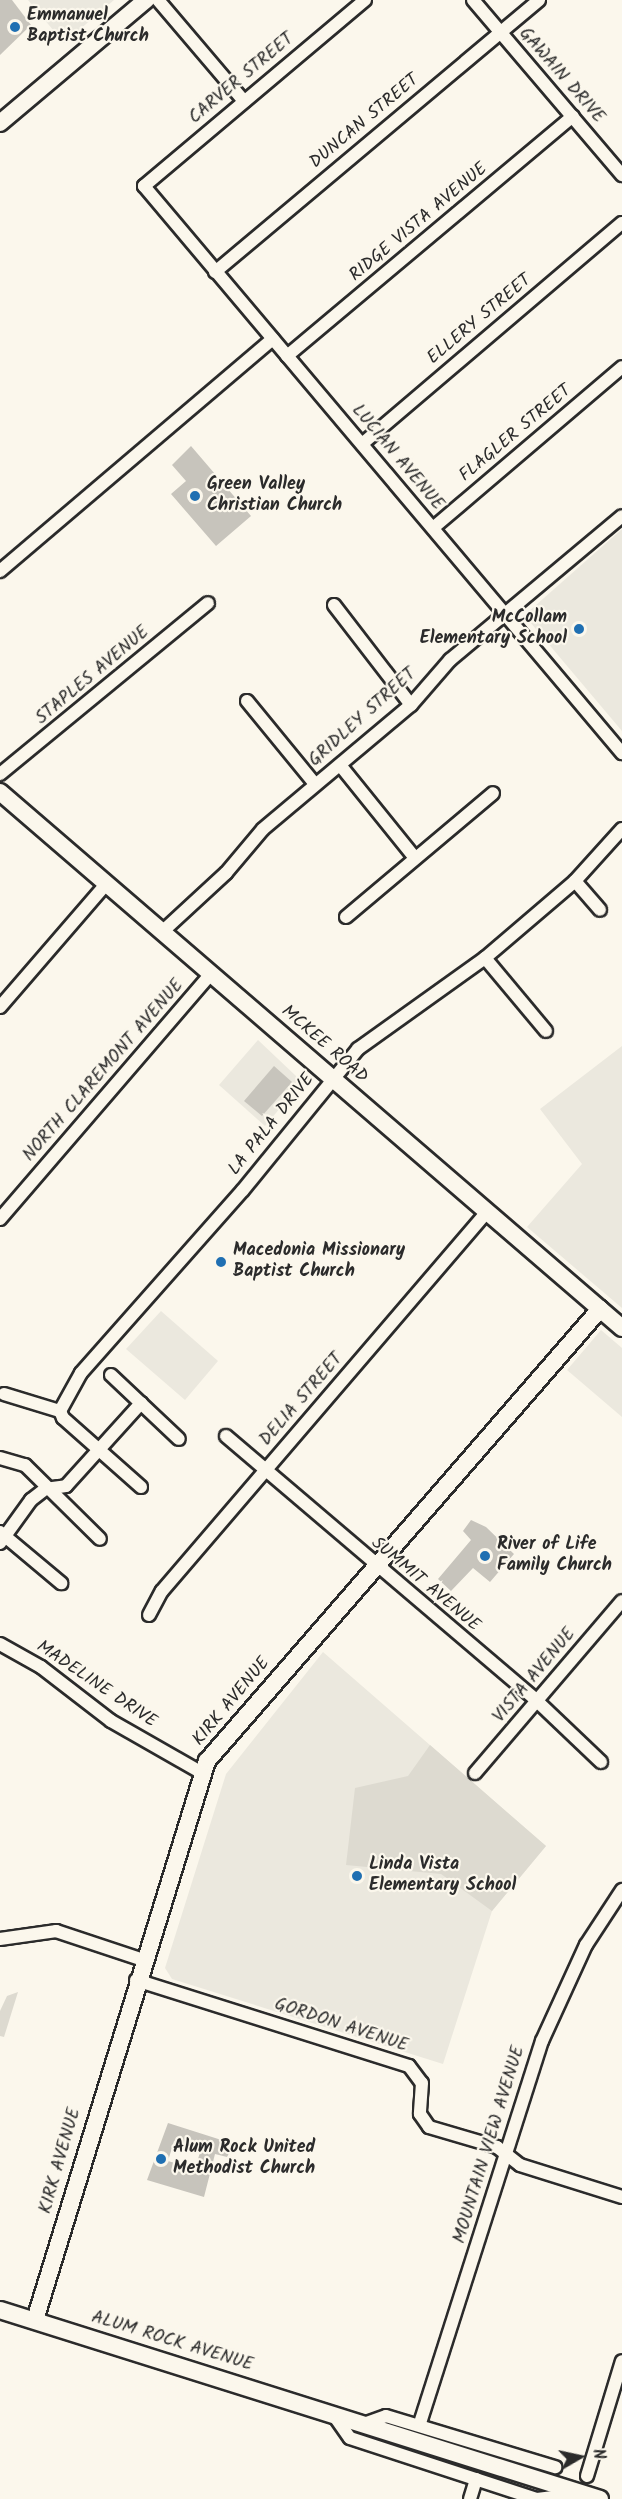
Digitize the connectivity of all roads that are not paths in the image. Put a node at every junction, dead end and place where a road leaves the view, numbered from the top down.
1 (146, 0) edge
2 (158, 0) edge
3 (365, 0) edge
4 (473, 0) edge
5 (539, 0) edge
6 (500, 31) junction
7 (244, 101) junction
8 (573, 116) junction
9 (0, 123) edge
10 (622, 175) edge
11 (144, 186) joint
12 (622, 223) edge
13 (215, 272) junction
14 (273, 339) junction
15 (287, 356) junction
16 (622, 367) edge
17 (362, 444) junction
18 (622, 516) edge
19 (433, 528) junction
20 (0, 571) edge
21 (208, 603) dead end
22 (334, 605) dead end
23 (505, 614) junction
24 (247, 701) dead end
25 (411, 705) junction
26 (622, 753) edge
27 (339, 765) junction
28 (0, 774) edge
29 (315, 784) junction
30 (0, 792) edge
31 (493, 793) dead end
32 (622, 829) edge
33 (415, 858) junction
34 (575, 881) junction
35 (106, 884) junction
36 (600, 910) dead end
37 (346, 917) dead end
38 (162, 932) junction
39 (486, 958) junction
40 (211, 974) junction
41 (0, 1007) edge
42 (546, 1031) dead end
43 (333, 1079) junction
44 (487, 1212) junction
45 (0, 1219) edge
46 (600, 1309) junction
47 (622, 1328) edge
48 (111, 1375) dead end
49 (4, 1394) dead end
50 (141, 1403) junction
51 (60, 1411) junction
52 (226, 1436) dead end
53 (179, 1439) dead end
54 (100, 1451) junction
55 (0, 1458) edge
56 (265, 1470) junction
57 (141, 1487) dead end
58 (45, 1489) junction
59 (2, 1536) edge
60 (100, 1539) dead end
61 (374, 1566) junction
62 (61, 1583) dead end
63 (622, 1601) edge
64 (149, 1615) dead end
65 (0, 1644) edge
66 (538, 1701) junction
67 (601, 1761) dead end
68 (202, 1773) junction
69 (475, 1773) dead end
70 (622, 1890) edge
71 (0, 1939) edge
72 (143, 1960) junction
73 (136, 1980) junction
74 (506, 2155) junction
75 (622, 2197) edge
76 (0, 2310) edge
77 (35, 2320) junction
78 (622, 2361) edge
79 (333, 2414) junction
80 (420, 2423) junction
81 (364, 2424) junction
82 (555, 2467) dead end
83 (587, 2476) dead end
84 (476, 2480) junction
85 (524, 2496) edge
86 (584, 2496) edge
87 (470, 2499) edge
88 (600, 2499) edge

1 - 9 street
2 - 7 street
3 - 7 street, CARVER STREET
4 - 6 street, GAWAIN DRIVE
5 - 6 street, DUNCAN STREET
6 - 8 street, GAWAIN DRIVE
6 - 13 street, DUNCAN STREET
7 - 11 street, CARVER STREET
8 - 10 street, GAWAIN DRIVE
8 - 15 street, RIDGE VISTA AVENUE
11 - 13 street, LUCIAN AVENUE
12 - 17 street, ELLERY STREET
13 - 14 street, LUCIAN AVENUE
14 - 15 street, LUCIAN AVENUE
14 - 20 street
15 - 17 street, LUCIAN AVENUE
16 - 19 street, FLAGLER STREET
17 - 19 street, LUCIAN AVENUE
18 - 23 street, GRIDLEY STREET
19 - 23 street, LUCIAN AVENUE
21 - 28 street, STAPLES AVENUE
22 - 25 street
23 - 25 street, GRIDLEY STREET
23 - 26 street, LUCIAN AVENUE
24 - 29 street
25 - 27 street, GRIDLEY STREET
27 - 29 street, GRIDLEY STREET
27 - 33 street
29 - 38 street, GRIDLEY STREET
30 - 35 street, MCKEE ROAD
31 - 33 street
32 - 34 street, LA PALA DRIVE
33 - 37 street
34 - 36 street
34 - 39 street, LA PALA DRIVE
35 - 38 street, MCKEE ROAD
35 - 41 street
38 - 40 street, MCKEE ROAD
39 - 42 street
39 - 43 street, LA PALA DRIVE
40 - 43 street, MCKEE ROAD
40 - 45 street, NORTH CLAREMONT AVENUE
43 - 44 street, MCKEE ROAD
43 - 51 street, LA PALA DRIVE
44 - 46 street, MCKEE ROAD
44 - 56 street, DELIA STREET
46 - 47 street, MCKEE ROAD
46 - 61 street, KIRK AVENUE
48 - 50 street
49 - 51 street
50 - 53 street
50 - 54 street
51 - 54 street
52 - 56 street, SUMMIT AVENUE
54 - 57 street
54 - 58 street
55 - 58 street
56 - 61 street, SUMMIT AVENUE
56 - 64 street, DELIA STREET
58 - 59 street
58 - 60 street
59 - 62 street
61 - 66 street, SUMMIT AVENUE
61 - 68 street, KIRK AVENUE
63 - 66 street, VISTA AVENUE
65 - 68 street, MADELINE DRIVE
66 - 67 street, SUMMIT AVENUE
66 - 69 street, VISTA AVENUE
68 - 72 street, KIRK AVENUE
70 - 74 street, MOUNTAIN VIEW AVENUE
71 - 72 street
72 - 73 street, KIRK AVENUE
73 - 74 street, GORDON AVENUE
73 - 77 street, KIRK AVENUE
74 - 75 street, GORDON AVENUE
74 - 80 street, MOUNTAIN VIEW AVENUE
76 - 77 street, ALUM ROCK AVENUE
77 - 79 street, ALUM ROCK AVENUE
78 - 83 street
79 - 81 street, ALUM ROCK AVENUE
79 - 84 street, ALUM ROCK AVENUE
80 - 81 street
80 - 82 street
81 - 86 street, ALUM ROCK AVENUE
84 - 85 street, ALUM ROCK AVENUE
84 - 87 street
85 - 86 street, ALUM ROCK AVENUE
86 - 88 street, ALUM ROCK AVENUE

